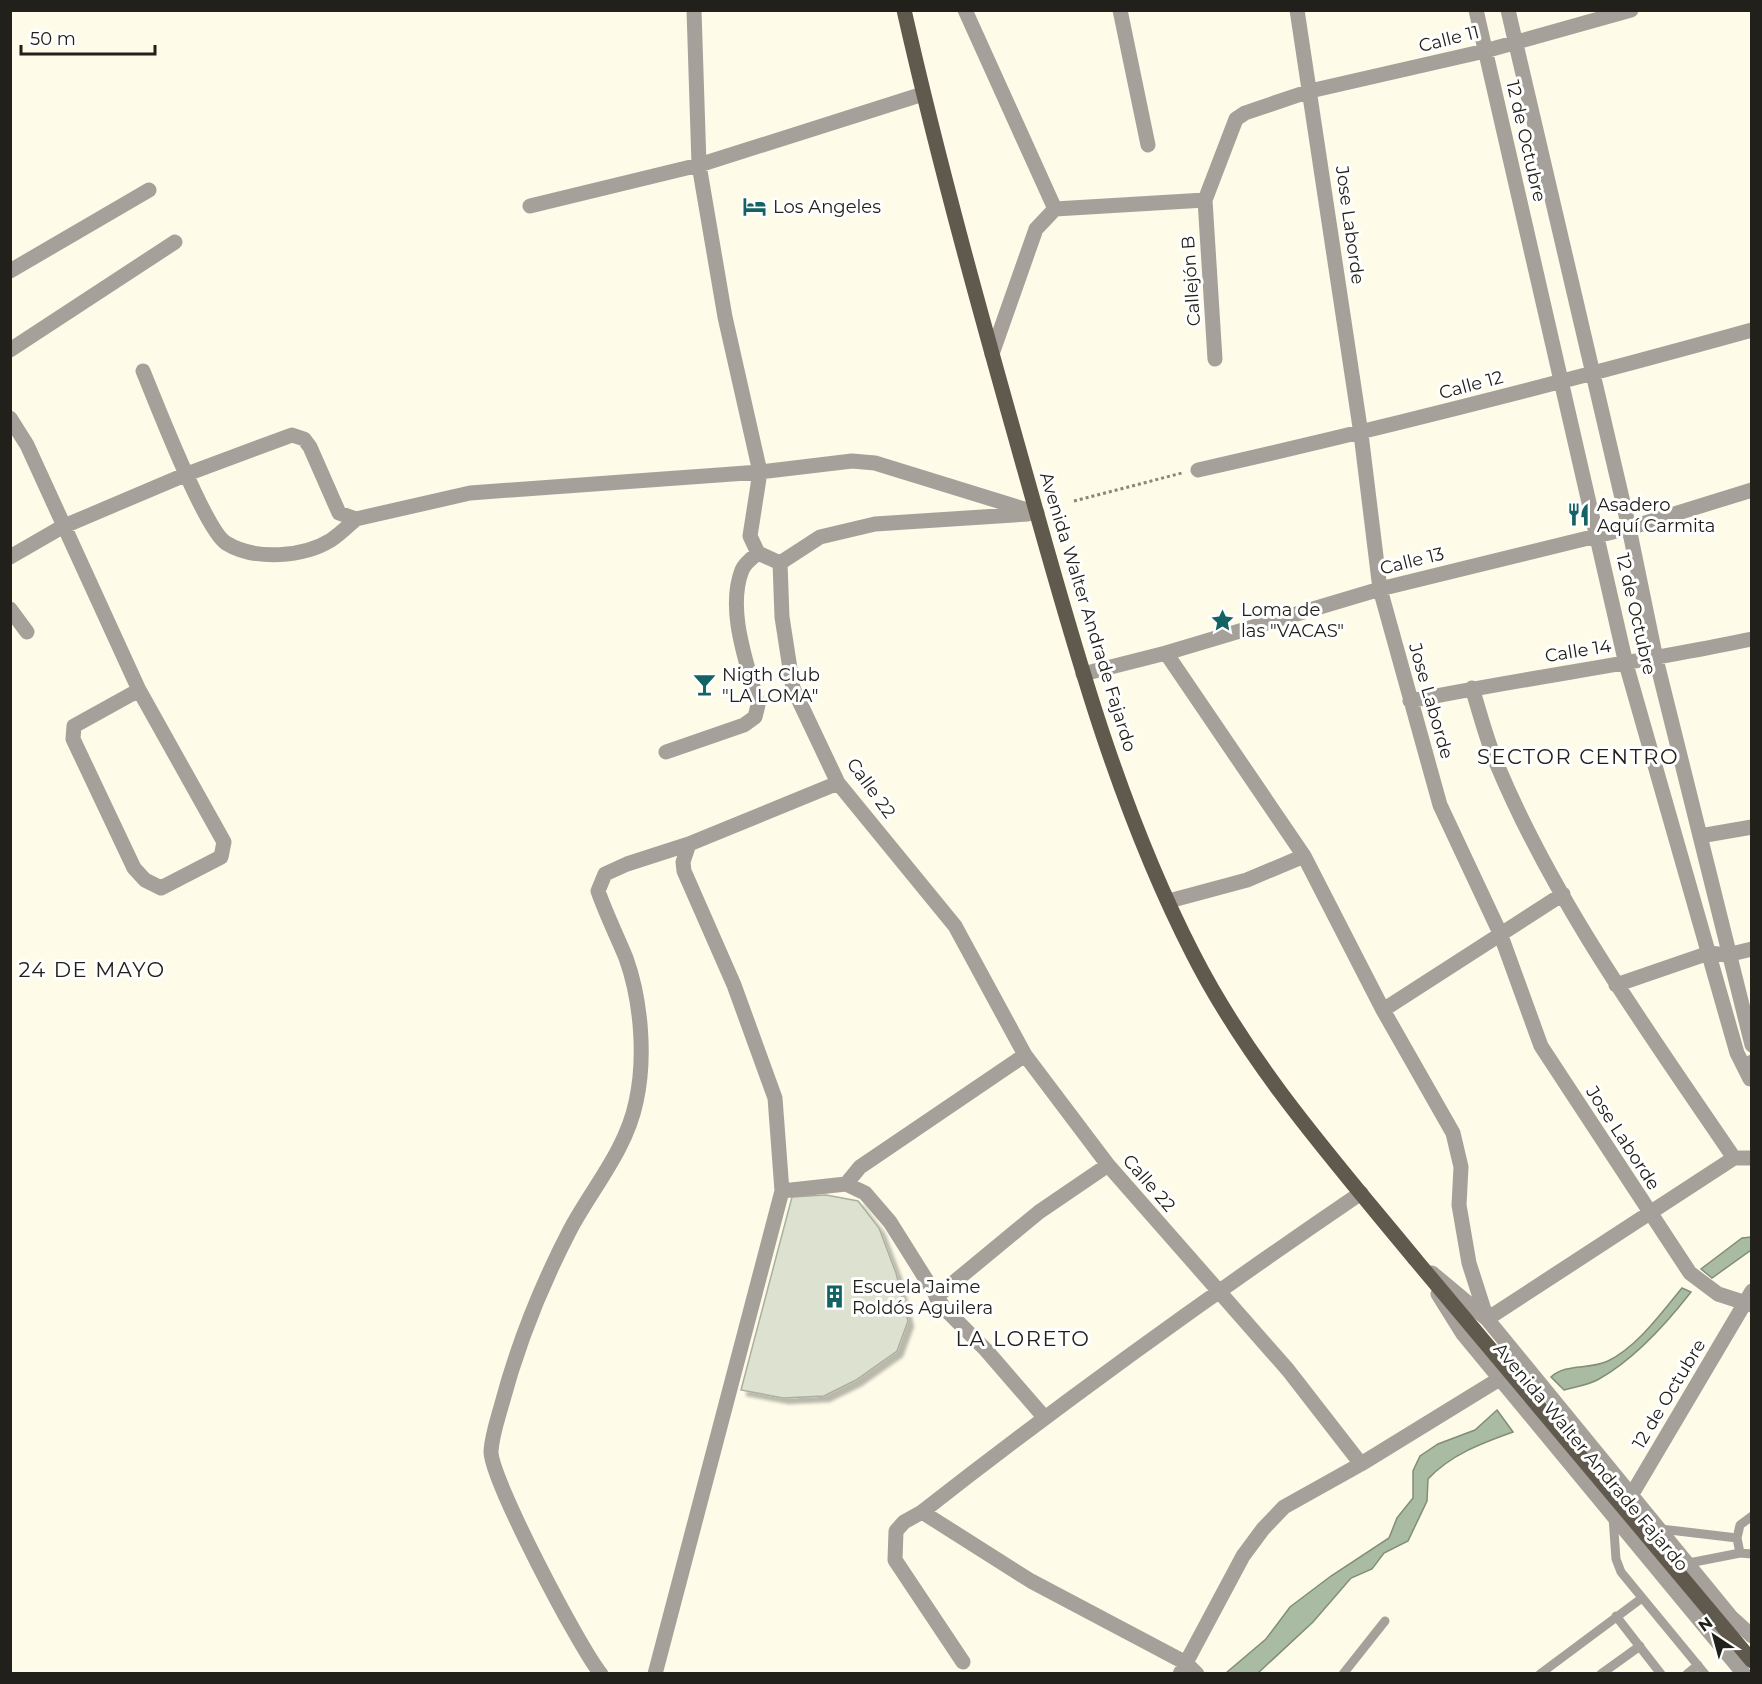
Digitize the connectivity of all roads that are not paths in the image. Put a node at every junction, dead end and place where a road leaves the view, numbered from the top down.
1 (694, 10) edge
2 (904, 10) edge
3 (964, 10) edge
4 (1120, 10) edge
5 (1297, 10) edge
6 (1476, 10) edge
7 (1508, 10) edge
8 (1631, 10) edge
9 (1515, 41) junction
10 (1485, 51) junction
11 (1310, 91) junction
12 (923, 94) junction
13 (1149, 145) dead end
14 (699, 165) junction
15 (149, 190) dead end
16 (1205, 200) junction
17 (530, 206) dead end
18 (1054, 209) junction
19 (175, 242) dead end
20 (10, 271) edge
21 (1752, 330) edge
22 (10, 350) edge
23 (992, 354) junction
24 (1215, 359) dead end
25 (143, 371) dead end
26 (1594, 374) junction
27 (1562, 382) junction
28 (10, 418) edge
29 (1361, 434) junction
30 (1198, 470) road end
31 (760, 472) junction
32 (187, 474) junction
33 (1752, 490) edge
34 (1037, 513) junction
35 (356, 519) junction
36 (62, 527) junction
37 (1629, 528) junction
38 (1597, 536) junction
39 (758, 553) junction
40 (10, 557) edge
41 (780, 563) junction
42 (1380, 589) junction
43 (10, 609) edge
44 (27, 632) dead end
45 (1752, 639) edge
46 (1166, 653) junction
47 (1656, 659) junction
48 (1626, 664) junction
49 (1083, 674) junction
50 (1472, 688) junction
51 (139, 690) junction
52 (1410, 701) junction
53 (666, 752) dead end
54 (838, 783) junction
55 (1752, 827) edge
56 (1700, 836) junction
57 (689, 844) junction
58 (1304, 856) junction
59 (1563, 894) junction
60 (1168, 902) junction
61 (1500, 933) junction
62 (1752, 950) edge
63 (1710, 953) junction
64 (1727, 955) junction
65 (1616, 985) junction
66 (1383, 1010) junction
67 (1752, 1045) edge
68 (1025, 1055) junction
69 (1752, 1062) edge
70 (1751, 1083) edge
71 (1734, 1158) junction
72 (1752, 1158) edge
73 (1108, 1165) junction
74 (846, 1184) junction
75 (782, 1191) junction
76 (1361, 1193) junction
77 (1649, 1214) junction
78 (1415, 1259) junction
79 (1217, 1290) junction
80 (1752, 1291) edge
81 (936, 1297) junction
82 (1748, 1305) edge
83 (1487, 1319) junction
84 (1501, 1378) junction
85 (1044, 1417) junction
86 (1361, 1464) junction
87 (1632, 1494) junction
88 (1613, 1511) junction
89 (922, 1512) junction
90 (1752, 1516) edge
91 (1660, 1529) junction
92 (1737, 1538) junction
93 (1740, 1553) junction
94 (1752, 1554) edge
95 (1689, 1563) junction
96 (1642, 1598) junction
97 (1616, 1617) junction
98 (1385, 1621) dead end
99 (1710, 1632) junction
100 (1752, 1636) edge
101 (1752, 1644) edge
102 (1640, 1646) junction
103 (1752, 1661) edge
104 (963, 1662) dead end
105 (1698, 1665) junction
106 (1187, 1670) edge
107 (601, 1674) edge
108 (656, 1674) edge
109 (1343, 1674) edge
110 (1540, 1674) edge
111 (1601, 1674) edge
112 (1661, 1674) edge
113 (1687, 1674) edge
114 (1705, 1674) edge
115 (1744, 1674) edge

1 - 14 street
2 - 12 main road, Avenida Walter Andrade Fajardo
3 - 18 street
4 - 13 street
5 - 11 street, Jose Laborde
6 - 10 street, 12 de Octubre
7 - 9 street, 12 de Octubre
8 - 9 street, Calle 11
9 - 10 street, Calle 11
9 - 26 street, 12 de Octubre
10 - 11 street, Calle 11
10 - 27 street, 12 de Octubre
11 - 16 street, Calle 11
11 - 29 street, Jose Laborde
12 - 14 street
12 - 23 main road, Avenida Walter Andrade Fajardo
14 - 17 street
14 - 31 street
15 - 20 street
16 - 18 street
16 - 24 street, Callejón B
18 - 23 street
19 - 22 street
21 - 26 street, Calle 12
23 - 34 main road, Avenida Walter Andrade Fajardo
25 - 32 street
26 - 27 street, Calle 12
26 - 37 street, 12 de Octubre
27 - 29 street, Calle 12
27 - 38 street, 12 de Octubre
28 - 36 street
29 - 30 street, Calle 12
29 - 42 street, Jose Laborde
31 - 34 street
31 - 35 street
31 - 39 street
32 - 35 street
32 - 35 street
32 - 36 street
33 - 37 street, Calle 13
34 - 41 street
34 - 49 main road, Avenida Walter Andrade Fajardo
36 - 40 street
36 - 51 street
37 - 38 street, Calle 13
37 - 47 street, 12 de Octubre
38 - 42 street, Calle 13
38 - 48 street, 12 de Octubre
39 - 41 street
39 - 53 street
41 - 54 street, Calle 22
42 - 46 street, Calle 13
42 - 52 street, Jose Laborde
43 - 44 street
45 - 47 street, Calle 14
46 - 49 street, Calle 13
46 - 58 street
47 - 48 street, Calle 14
47 - 56 street, 12 de Octubre
48 - 50 street, Calle 14
48 - 63 street, 12 de Octubre
49 - 60 main road, Avenida Walter Andrade Fajardo
50 - 52 street, Calle 14
50 - 59 street
51 - 51 street
52 - 61 street, Jose Laborde
54 - 57 street
54 - 68 street, Calle 22
55 - 56 street
56 - 64 street, 12 de Octubre
57 - 75 street
57 - 107 street
58 - 60 street
58 - 66 street
59 - 61 street
59 - 65 street
60 - 76 main road, Avenida Walter Andrade Fajardo
61 - 66 street
61 - 77 street, Jose Laborde
62 - 64 street
63 - 64 street
63 - 65 street
63 - 70 street, 12 de Octubre
64 - 67 street, 12 de Octubre
65 - 71 street
66 - 83 street
68 - 73 street, Calle 22
68 - 74 street
69 - 70 street, 12 de Octubre
71 - 72 street
71 - 77 street
73 - 79 street, Calle 22
73 - 81 street
74 - 75 street
74 - 81 street
75 - 108 street
76 - 78 main road, Avenida Walter Andrade Fajardo
76 - 79 street
77 - 82 street, Jose Laborde
77 - 83 street
78 - 83 street, Avenida Walter Andrade Fajardo
78 - 84 street, Avenida Walter Andrade Fajardo
78 - 103 main road, Avenida Walter Andrade Fajardo, bridge
79 - 85 street
79 - 86 street, Calle 22
80 - 82 street, 12 de Octubre
81 - 85 street
82 - 87 street, 12 de Octubre
83 - 87 street, Avenida Walter Andrade Fajardo
84 - 86 street
84 - 88 street, Avenida Walter Andrade Fajardo
85 - 89 street
86 - 106 street
87 - 88 street, 12 de Octubre
87 - 91 street, Avenida Walter Andrade Fajardo
88 - 96 lane
88 - 99 street, Avenida Walter Andrade Fajardo
89 - 104 street
89 - 106 street
90 - 92 lane
91 - 92 lane
91 - 95 street, Avenida Walter Andrade Fajardo
92 - 93 lane
93 - 94 lane
93 - 95 lane
95 - 100 street, Avenida Walter Andrade Fajardo
96 - 97 lane
96 - 105 lane
97 - 102 lane
97 - 110 lane
98 - 109 lane
99 - 101 street
99 - 115 street, Avenida Walter Andrade Fajardo
102 - 111 lane
102 - 112 lane
105 - 113 lane
105 - 114 lane

